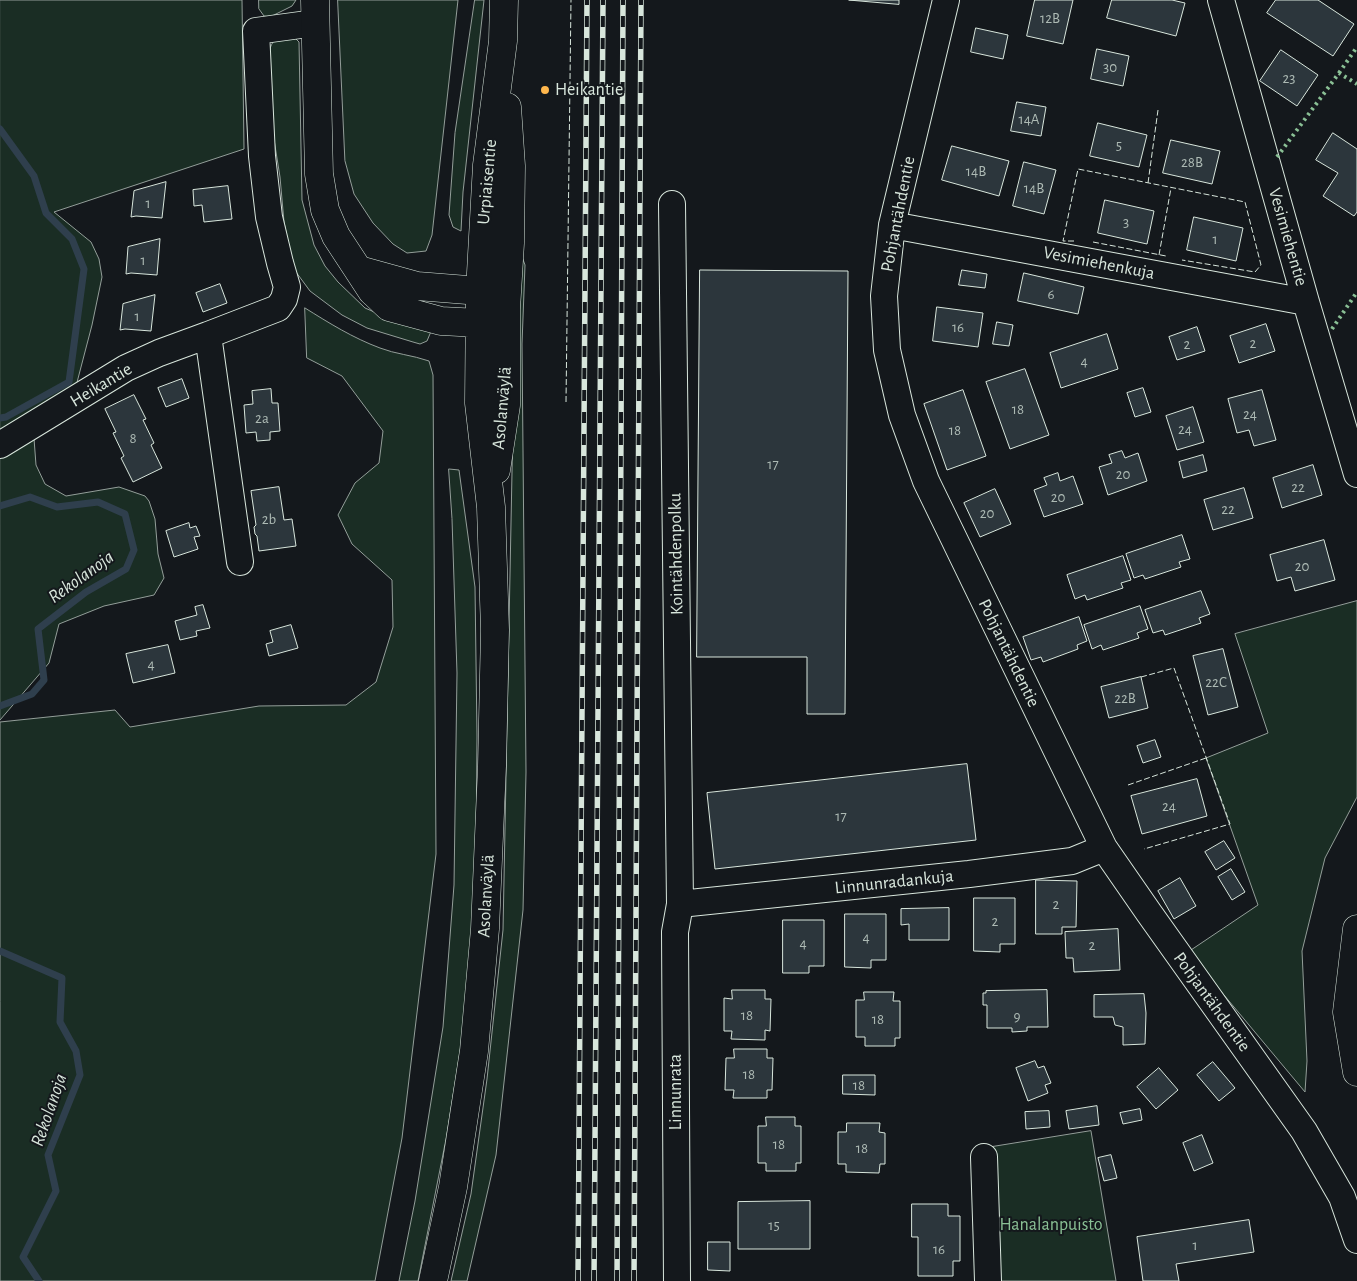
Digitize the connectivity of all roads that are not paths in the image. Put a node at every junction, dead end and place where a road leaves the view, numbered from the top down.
1 (504, 0) edge
2 (946, 0) edge
3 (1221, 0) edge
4 (315, 11) edge
5 (503, 42) junction
6 (672, 204) dead end
7 (892, 225) junction
8 (359, 270) junction
9 (480, 291) junction
10 (1306, 302) junction
11 (506, 308) junction
12 (480, 323) junction
13 (208, 335) junction
14 (0, 445) edge
15 (1355, 458) edge
16 (490, 506) junction
17 (240, 562) dead end
18 (1104, 848) junction
19 (680, 904) junction
20 (1357, 929) edge
21 (1357, 1072) edge
22 (984, 1157) dead end
23 (1357, 1240) edge
24 (433, 1281) edge
25 (677, 1281) edge
26 (988, 1281) edge

1 - 5 main road, Urpiaisentie
2 - 7 street, Pohjantähdentie
3 - 10 street, Vesimiehentie
4 - 8 main road
4 - 13 street, Heikantie
5 - 9 main road, Urpiaisentie
5 - 11 main road, Urpiaisentie
6 - 19 street, Kointähdenpolku
7 - 10 street, Vesimiehenkuja
7 - 18 street, Pohjantähdentie
8 - 9 main road
8 - 12 main road
9 - 11 main road
9 - 12 main road, Urpiaisentie
10 - 15 street, Vesimiehentie
11 - 12 main road
11 - 16 main road, Asolanväylä
12 - 16 main road, Asolanväylä
13 - 14 street, Heikantie
13 - 17 street
16 - 24 main road, Asolanväylä
18 - 19 street, Linnunradankuja
18 - 23 street, Pohjantähdentie
19 - 25 street, Linnunrata
20 - 21 main road
22 - 26 street

